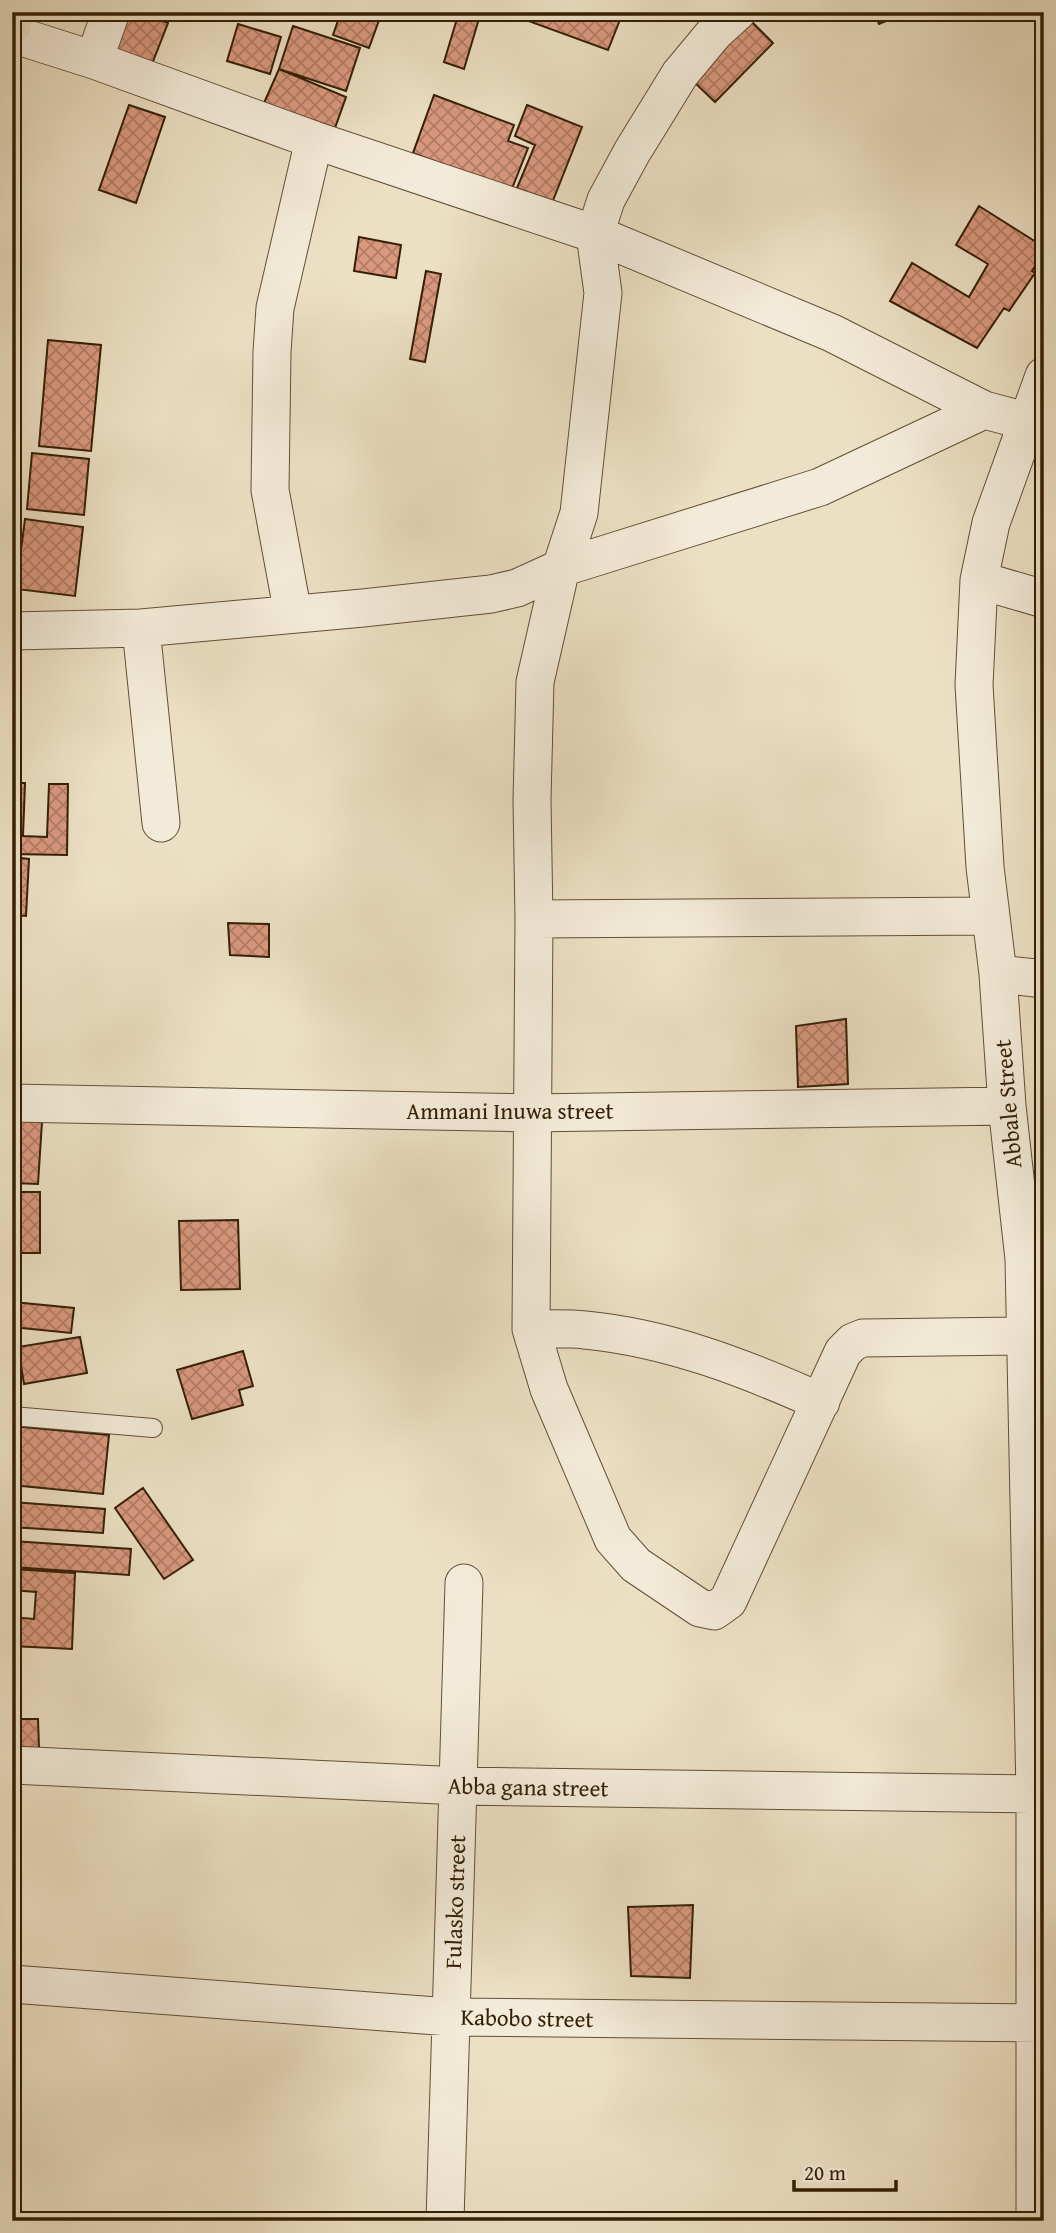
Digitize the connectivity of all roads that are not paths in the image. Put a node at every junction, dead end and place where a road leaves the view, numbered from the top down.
1 (14, 12) edge
2 (111, 12) edge
3 (737, 12) edge
4 (12, 25) edge
5 (12, 34) edge
6 (94, 60) junction
7 (314, 140) junction
8 (595, 234) junction
9 (1044, 376) edge
10 (984, 410) junction
11 (1026, 421) junction
12 (561, 568) junction
13 (979, 580) junction
14 (1044, 599) edge
15 (293, 614) junction
16 (141, 628) junction
17 (12, 631) edge
18 (161, 823) dead end
19 (991, 916) junction
20 (534, 919) junction
21 (998, 974) junction
22 (1044, 979) edge
23 (12, 1103) edge
24 (1007, 1106) junction
25 (531, 1113) junction
26 (1034, 1260) edge
27 (531, 1329) junction
28 (1025, 1336) junction
29 (821, 1402) junction
30 (12, 1416) edge
31 (153, 1428) dead end
32 (464, 1583) dead end
33 (12, 1765) edge
34 (460, 1786) junction
35 (1039, 1794) edge
36 (12, 1984) edge
37 (450, 2017) junction
38 (1039, 2023) edge
39 (445, 2221) edge
40 (1035, 2221) edge

1 - 4 highway
2 - 6 street
3 - 8 street
5 - 6 street
6 - 7 street
7 - 8 street
7 - 15 street
8 - 10 street
8 - 12 street
9 - 11 street, Abbale Street
10 - 11 street
10 - 12 street
11 - 13 street, Abbale Street
12 - 15 street
12 - 20 street
13 - 14 street
13 - 19 street, Abbale Street
15 - 16 street
16 - 17 street
16 - 18 street
19 - 20 street
19 - 21 street, Abbale Street
20 - 25 street
21 - 22 street
21 - 24 street, Abbale Street
23 - 25 street, Ammani Inuwa street
24 - 25 street, Ammani Inuwa street
24 - 26 street, Abbale Street
25 - 27 street
26 - 28 street, Abbale Street
27 - 29 street
27 - 29 street
28 - 29 street
28 - 35 street, Abbale Street
30 - 31 lane
32 - 34 street, Fulasko street
33 - 34 street, Abba gana street
34 - 35 street, Abba gana street
34 - 37 street, Fulasko street
35 - 38 street, Abbale Street
36 - 37 street, Kabobo street
37 - 38 street, Kabobo street
37 - 39 street, Fulasko street
38 - 40 street, Abbale Street

